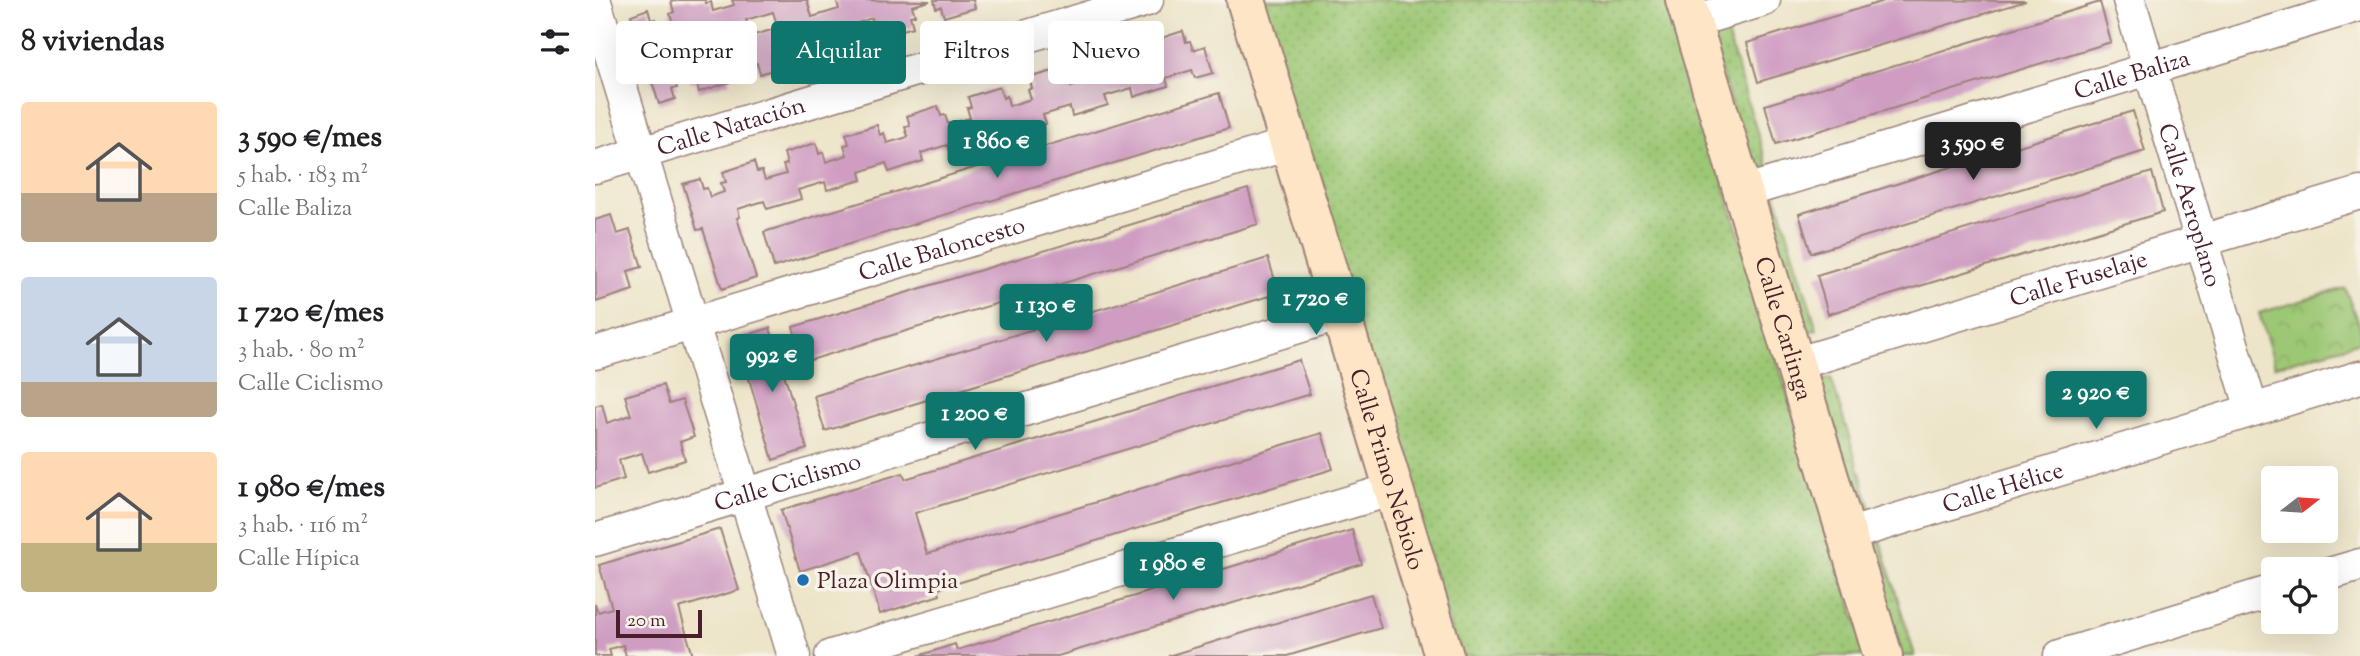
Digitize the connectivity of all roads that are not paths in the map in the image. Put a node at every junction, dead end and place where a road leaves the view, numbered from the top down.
1 (1147, 0) edge
2 (1246, 0) edge
3 (1764, 0) edge
4 (2129, 0) edge
5 (595, 2) edge
6 (2360, 5) edge
7 (1688, 11) edge
8 (2149, 69) junction
9 (1289, 144) junction
10 (641, 153) junction
11 (595, 167) edge
12 (1743, 192) junction
13 (2357, 203) edge
14 (2201, 241) junction
15 (1341, 314) junction
16 (692, 324) junction
17 (595, 353) edge
18 (1795, 364) junction
19 (2360, 377) edge
20 (2252, 410) junction
21 (1394, 489) junction
22 (744, 495) junction
23 (1847, 535) junction
24 (595, 540) edge
25 (2360, 565) edge
26 (2338, 571) edge
27 (2261, 595) edge
28 (794, 656) edge
29 (831, 656) edge
30 (1444, 656) edge
31 (1883, 656) edge
32 (2060, 656) edge

1 - 10 street, Calle Natación
2 - 9 street, Calle Primo Nebiolo
3 - 7 street
4 - 8 street, Calle Aeroplano
5 - 10 street
6 - 8 street, Calle Baliza
7 - 12 street, Calle Carlinga
8 - 12 street, Calle Baliza
8 - 14 street, Calle Aeroplano
9 - 15 street, Calle Primo Nebiolo
9 - 16 street, Calle Baloncesto
10 - 11 street, Calle Natación
10 - 16 street
12 - 18 street, Calle Carlinga
13 - 14 street, Calle Fuselaje
14 - 18 street, Calle Fuselaje
14 - 20 street, Calle Aeroplano
15 - 21 street, Calle Primo Nebiolo
15 - 22 street, Calle Ciclismo
16 - 17 street, Calle Baloncesto
16 - 22 street
18 - 23 street, Calle Carlinga
19 - 20 street, Calle Hélice
20 - 23 street, Calle Hélice
21 - 29 street
21 - 30 street, Calle Primo Nebiolo
22 - 24 street, Calle Ciclismo
22 - 28 street
23 - 31 street, Calle Carlinga
25 - 26 street
27 - 32 street

